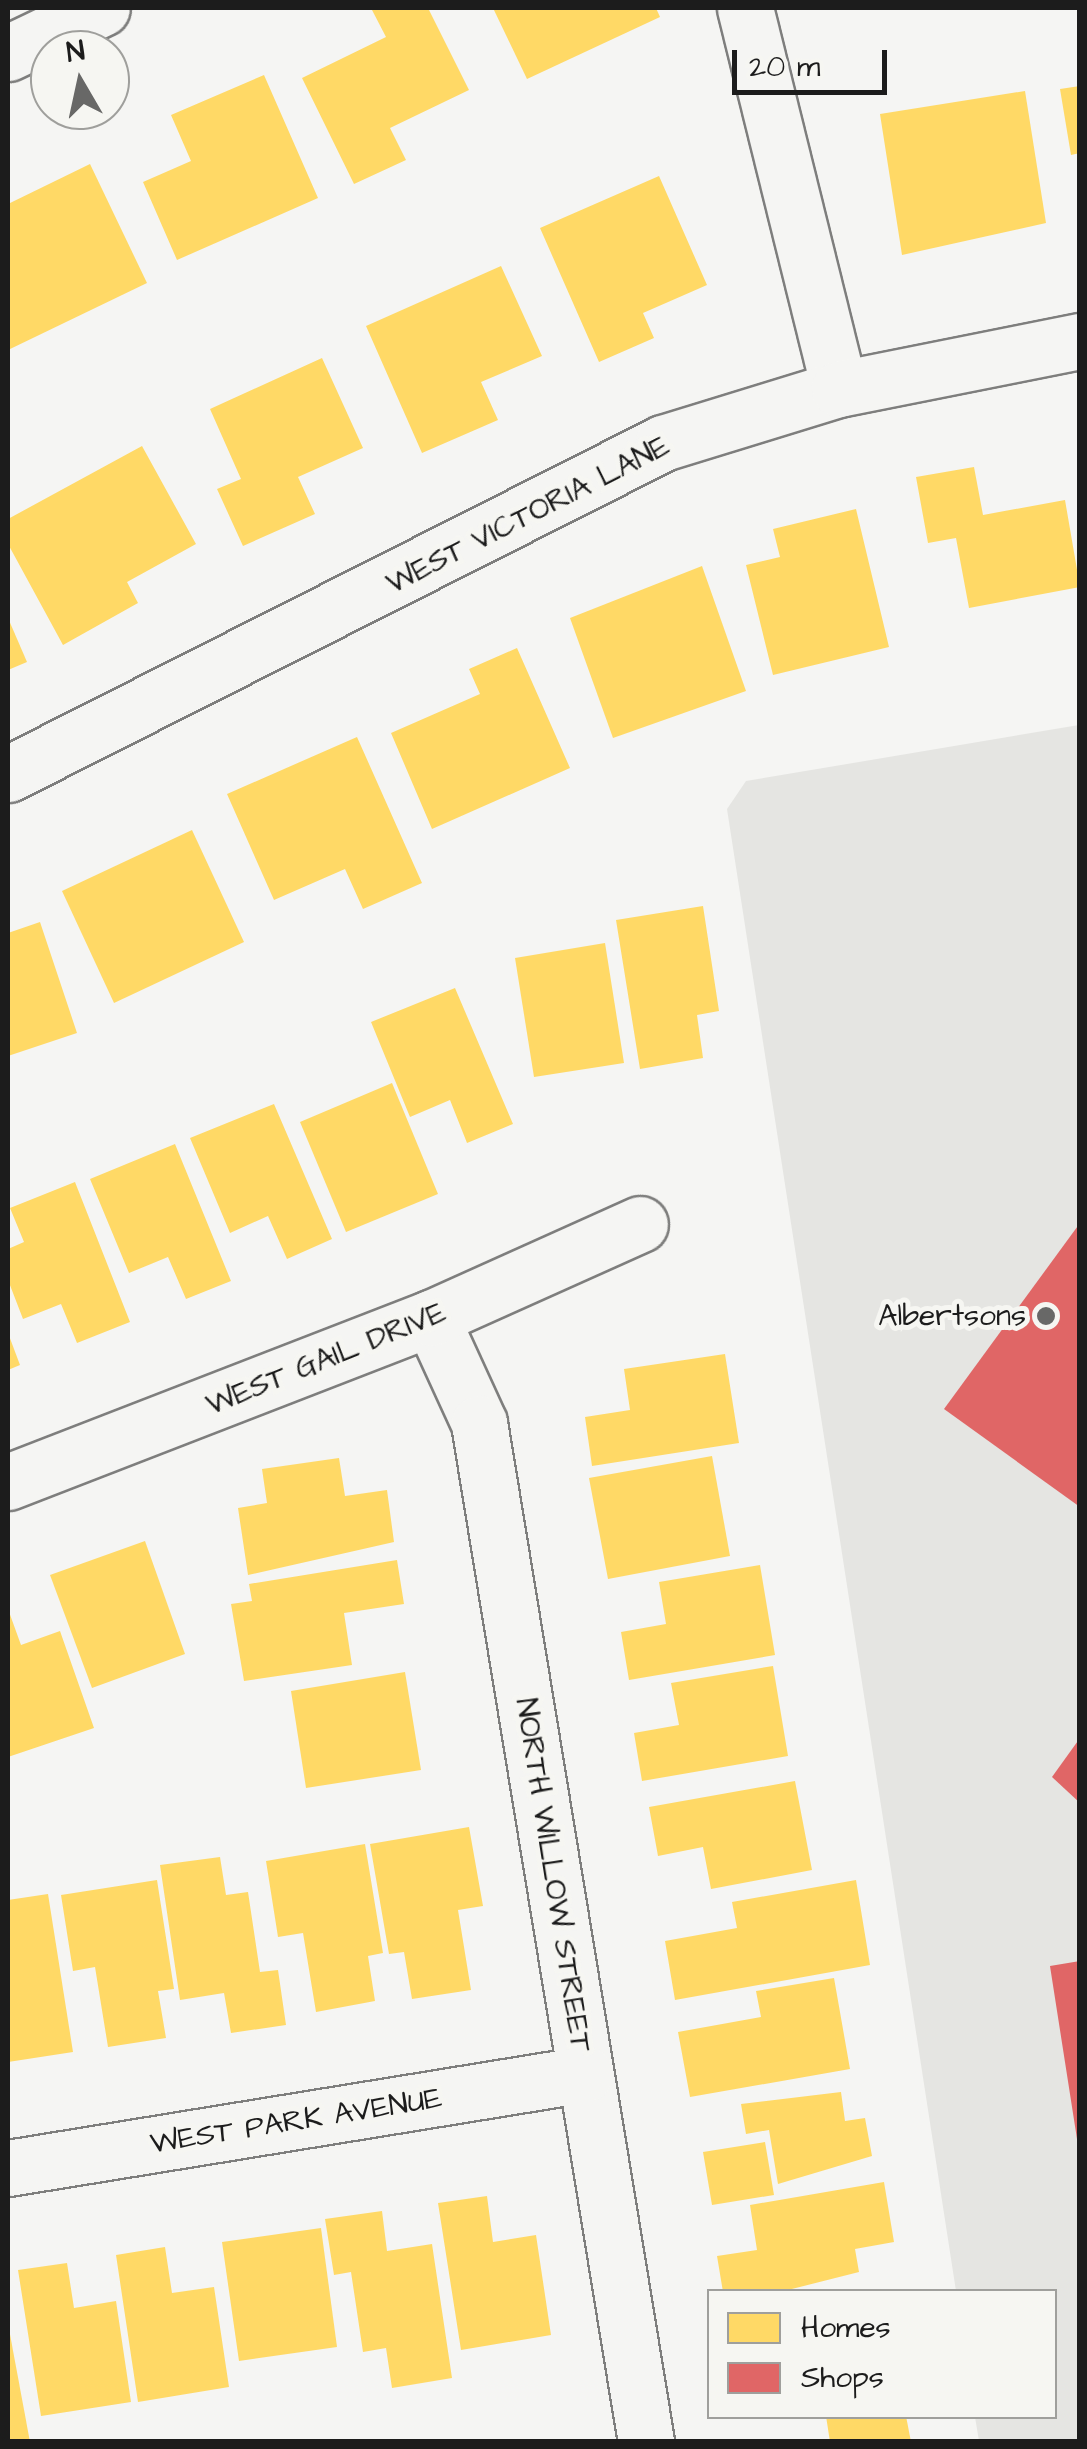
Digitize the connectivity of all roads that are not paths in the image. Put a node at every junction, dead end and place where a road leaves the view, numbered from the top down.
1 (102, 8) edge
2 (745, 8) edge
3 (8, 54) edge
4 (1080, 341) edge
5 (839, 389) junction
6 (8, 774) edge
7 (640, 1224) dead end
8 (430, 1318) junction
9 (8, 1482) edge
10 (586, 2074) junction
11 (8, 2168) edge
12 (646, 2442) edge

1 - 3 street
2 - 5 street
4 - 5 street, WEST VICTORIA LANE
5 - 6 street, WEST VICTORIA LANE
7 - 8 street, WEST GAIL DRIVE
8 - 9 street, WEST GAIL DRIVE
8 - 10 street, NORTH WILLOW STREET
10 - 11 street, WEST PARK AVENUE
10 - 12 street, NORTH WILLOW STREET

